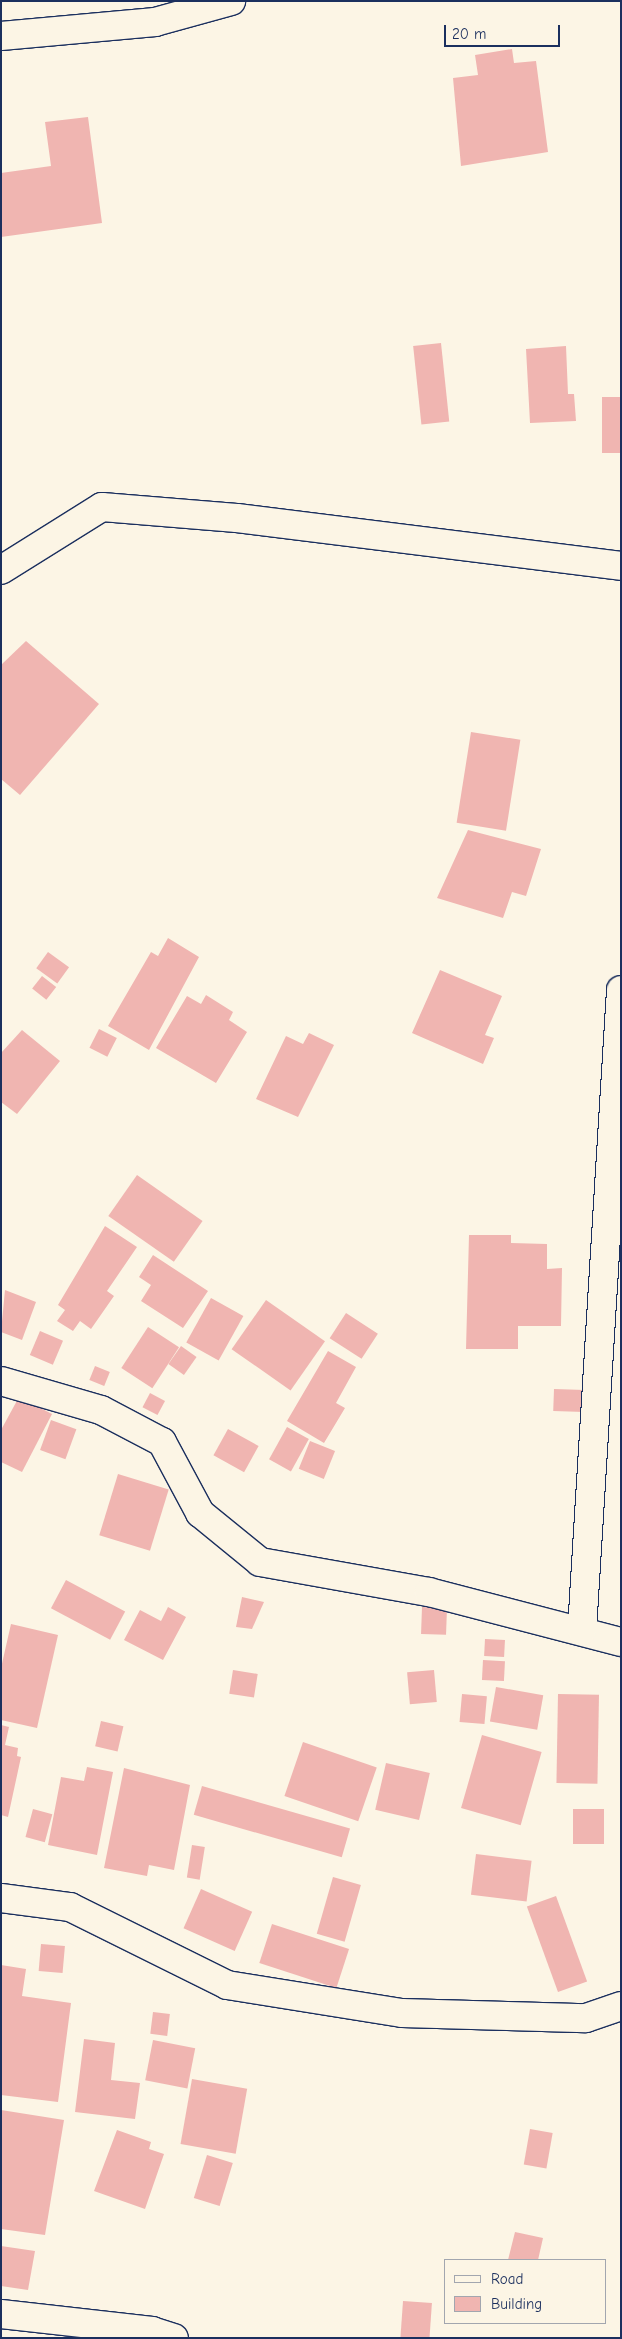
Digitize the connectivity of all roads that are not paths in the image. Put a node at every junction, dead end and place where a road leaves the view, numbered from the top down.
1 (231, 1) edge
2 (1, 36) edge
3 (621, 566) edge
4 (1, 570) edge
5 (621, 990) edge
6 (1, 1381) edge
7 (582, 1630) junction
8 (621, 1642) edge
9 (1, 1898) edge
10 (621, 2006) edge
11 (1, 2314) edge
12 (174, 2338) edge

1 - 2 street
3 - 4 street
5 - 7 street
6 - 7 street
7 - 8 street
9 - 10 street
11 - 12 street

